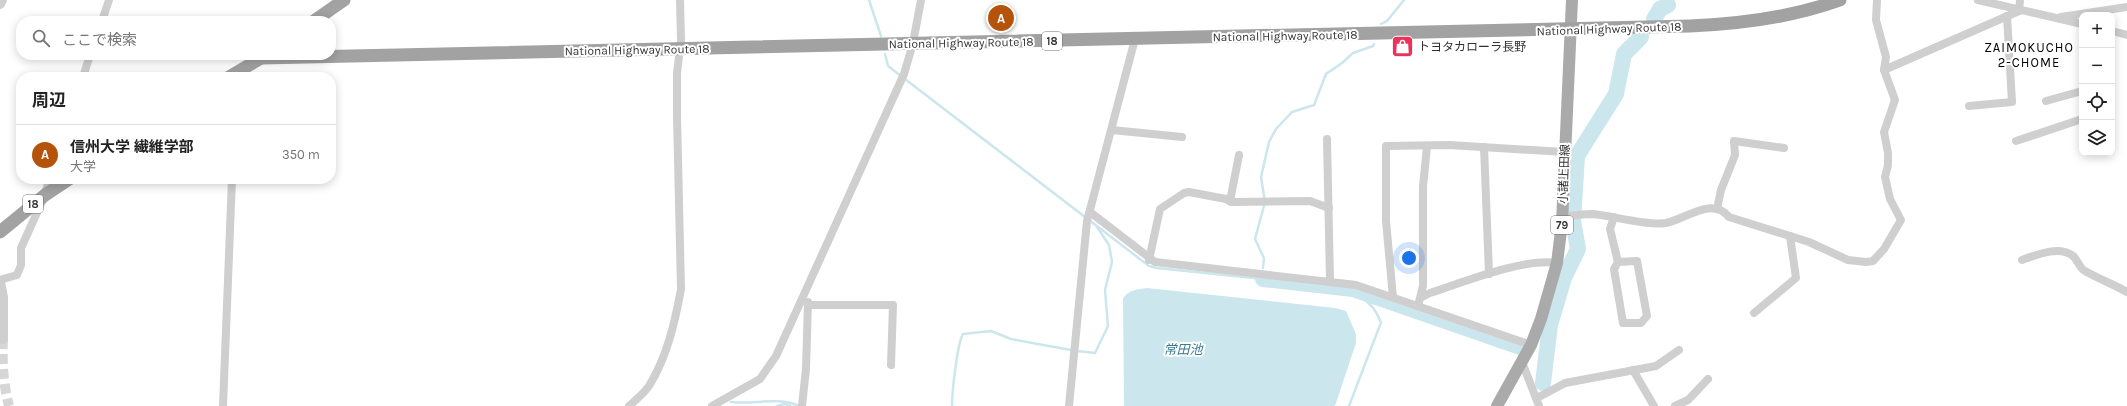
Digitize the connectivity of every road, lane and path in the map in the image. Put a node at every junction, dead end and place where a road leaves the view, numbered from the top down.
1 (2, 0) edge
2 (109, 0) edge
3 (344, 0) edge
4 (680, 0) edge
5 (921, 0) edge
6 (1572, 0) edge
7 (1840, 0) edge
8 (1877, 0) edge
9 (1978, 0) edge
10 (2020, 0) edge
11 (0, 4) edge
12 (2127, 7) edge
13 (2019, 11) junction
14 (104, 16) edge
15 (321, 16) edge
16 (2007, 16) junction
17 (2058, 17) junction
18 (2079, 23) edge
19 (1570, 30) junction
20 (2115, 32) edge
21 (2127, 35) edge
22 (1135, 39) junction
23 (913, 44) junction
24 (681, 49) junction
25 (336, 56) edge
26 (88, 60) edge
27 (259, 60) edge
28 (1884, 70) junction
29 (85, 72) edge
30 (239, 72) edge
31 (2079, 92) edge
32 (2046, 101) dead end
33 (1969, 106) dead end
34 (2079, 120) edge
35 (1112, 130) junction
36 (1182, 137) dead end
37 (1327, 139) dead end
38 (2016, 141) dead end
39 (1427, 147) junction
40 (1484, 147) junction
41 (1784, 148) dead end
42 (1565, 152) junction
43 (1239, 155) dead end
44 (48, 184) edge
45 (62, 184) edge
46 (232, 184) edge
47 (45, 195) junction
48 (1230, 201) junction
49 (1329, 208) junction
50 (1717, 209) junction
51 (1088, 216) junction
52 (1562, 216) junction
53 (1614, 218) junction
54 (0, 232) edge
55 (1790, 236) junction
56 (1149, 260) junction
57 (2022, 260) dead end
58 (1618, 262) junction
59 (1557, 264) junction
60 (1489, 274) junction
61 (0, 281) edge
62 (1330, 281) junction
63 (2127, 292) edge
64 (805, 294) junction
65 (1393, 297) junction
66 (1422, 297) junction
67 (810, 305) junction
68 (1418, 306) junction
69 (1754, 313) dead end
70 (3, 339) dead end
71 (1531, 345) junction
72 (1679, 350) dead end
73 (1522, 362) junction
74 (891, 365) dead end
75 (1633, 370) junction
76 (1708, 379) dead end
77 (1538, 402) edge
78 (223, 406) edge
79 (629, 406) edge
80 (712, 406) edge
81 (802, 406) edge
82 (1069, 406) edge
83 (1497, 406) edge
84 (1654, 406) edge
85 (1675, 406) edge

1 - 11 street
2 - 14 street
3 - 15 highway
4 - 24 street
5 - 23 street
6 - 19 main road, 小諸上田線 / 79
7 - 19 highway, National Highway Route 18 / 18
8 - 28 street
9 - 13 street
10 - 13 street
12 - 17 street
13 - 16 street
13 - 17 street
16 - 28 street
16 - 33 street
17 - 18 street
19 - 22 highway, National Highway Route 18 / 18
19 - 42 main road, 小諸上田線 / 79
20 - 21 street
22 - 23 highway, National Highway Route 18 / 18
22 - 35 street
23 - 24 highway, National Highway Route 18 / 18
23 - 64 street
24 - 25 highway, National Highway Route 18 / 18
24 - 79 street
26 - 29 street
27 - 30 highway, National Highway Route 18 / 18
28 - 55 street
31 - 32 street
34 - 38 street
35 - 36 street
35 - 51 street
37 - 49 street
39 - 40 street
39 - 65 street
39 - 66 street
40 - 42 street
40 - 60 street
41 - 50 street
42 - 52 main road, 小諸上田線 / 79
43 - 48 street
44 - 47 street
45 - 47 highway, 18
46 - 78 street
47 - 54 highway, 18
47 - 61 street
48 - 49 street
48 - 56 street
49 - 62 street
50 - 53 street
50 - 55 street
51 - 56 street
51 - 82 street
52 - 53 street
52 - 59 main road, 小諸上田線 / 79
53 - 58 street
55 - 69 street
56 - 62 street
57 - 63 street
58 - 58 street
59 - 60 street
59 - 71 main road, 小諸上田線 / 79
60 - 66 street
61 - 70 street
62 - 65 street
64 - 67 street
64 - 80 street
65 - 68 street
66 - 68 street
67 - 74 street
67 - 81 street
68 - 71 street
71 - 73 main road, 小諸上田線 / 79
72 - 75 street
73 - 77 street
73 - 83 main road, 小諸上田線 / 79
75 - 77 street
75 - 84 street
76 - 85 street

